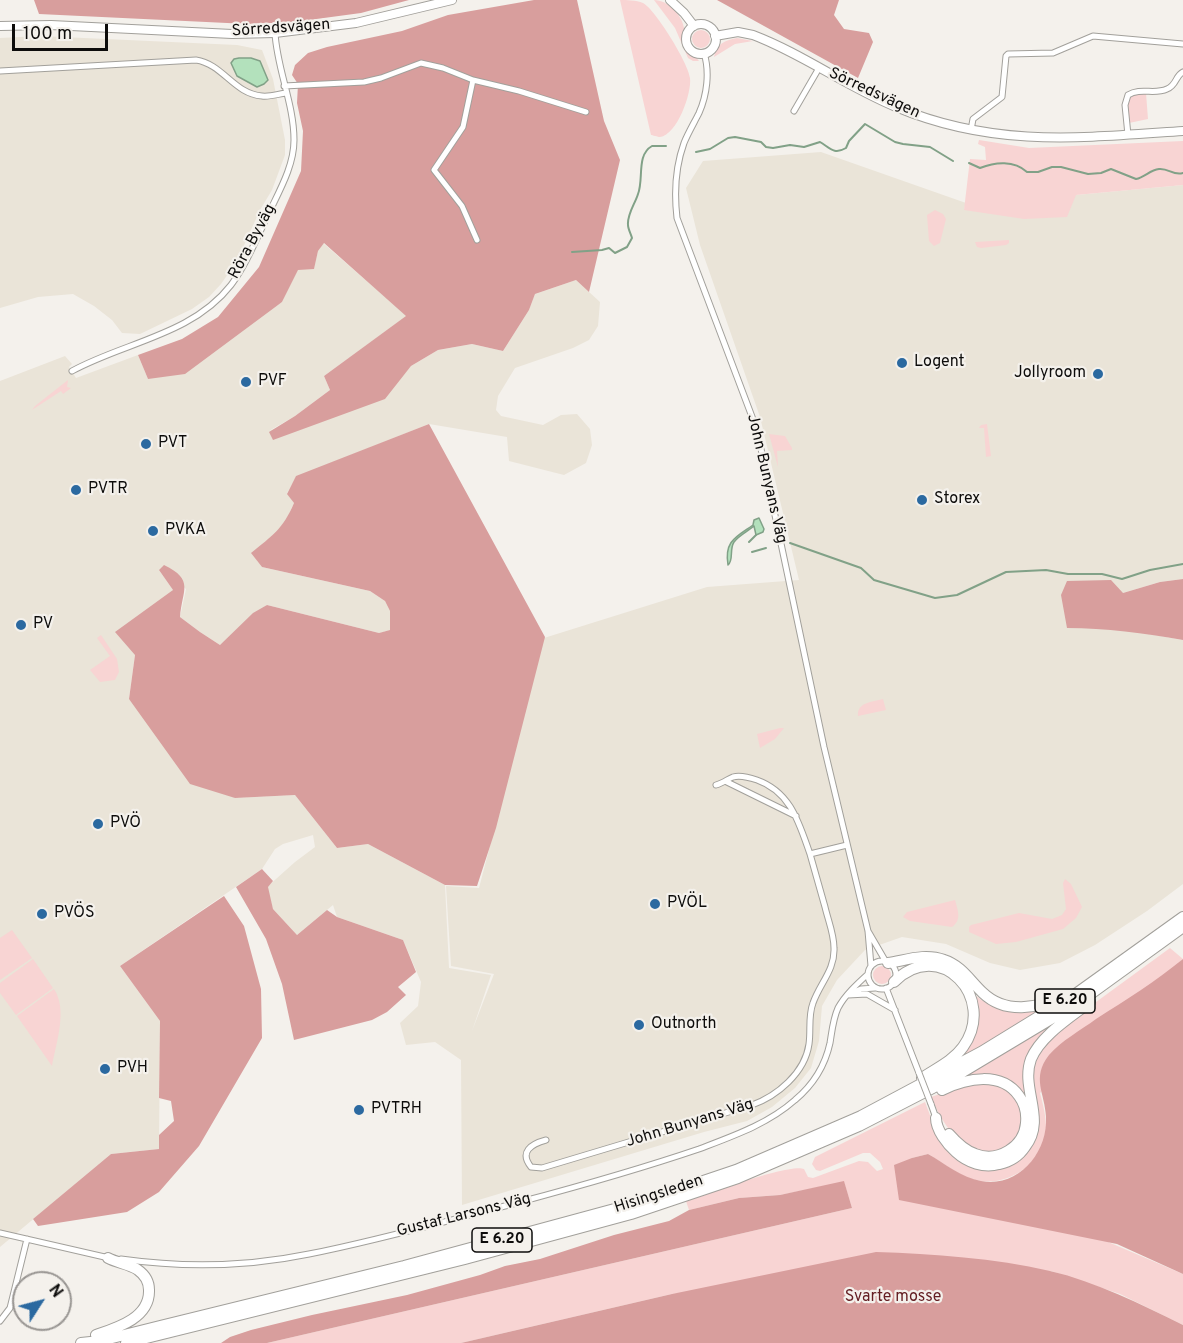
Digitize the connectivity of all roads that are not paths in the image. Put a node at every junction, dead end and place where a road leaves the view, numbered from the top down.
1 (452, 0) edge
2 (670, 0) edge
3 (0, 26) edge
4 (694, 26) junction
5 (275, 33) junction
6 (715, 36) junction
7 (1183, 44) edge
8 (704, 53) junction
9 (819, 68) junction
10 (0, 71) edge
11 (1183, 72) edge
12 (473, 80) junction
13 (285, 90) junction
14 (794, 111) dead end
15 (586, 112) dead end
16 (971, 130) junction
17 (1183, 131) edge
18 (1128, 135) junction
19 (477, 240) dead end
20 (72, 371) dead end
21 (727, 782) junction
22 (717, 785) dead end
23 (796, 816) junction
24 (847, 845) junction
25 (810, 854) junction
26 (1183, 916) edge
27 (1183, 927) edge
28 (868, 931) junction
29 (1151, 951) junction
30 (887, 962) junction
31 (871, 966) junction
32 (868, 974) junction
33 (1099, 979) junction
34 (890, 985) junction
35 (877, 988) junction
36 (848, 995) junction
37 (896, 1010) junction
38 (904, 1104) junction
39 (861, 1116) junction
40 (936, 1118) junction
41 (546, 1140) dead end
42 (0, 1233) edge
43 (27, 1239) junction
44 (108, 1258) junction
45 (0, 1321) edge
46 (82, 1343) edge
47 (126, 1343) edge

1 - 5 street, Sörredsvägen
2 - 4 street
3 - 5 street, Sörredsvägen
4 - 6 street
4 - 8 street
5 - 13 street, Röra Byväg
6 - 8 street
6 - 9 street, Sörredsvägen
7 - 16 street
8 - 24 street, John Bunyans Väg
9 - 14 street
9 - 16 street, Sörredsvägen
10 - 13 street
11 - 18 street
12 - 13 street
12 - 15 street
12 - 19 street
13 - 20 street, Röra Byväg
16 - 18 street, Sörredsvägen
17 - 18 street, Sörredsvägen
21 - 22 street, John Bunyans Väg
21 - 23 street
21 - 23 street, John Bunyans Väg
23 - 25 street, John Bunyans Väg
24 - 25 street
24 - 28 street, John Bunyans Väg
25 - 41 street, John Bunyans Väg
26 - 33 highway, Hisingsleden / E 6.20
27 - 29 highway, Hisingsleden / E 6.20
28 - 30 street, John Bunyans Väg
28 - 31 street, John Bunyans Väg
29 - 38 highway, Hisingsleden / E 6.20
29 - 40 highway
30 - 31 street
30 - 33 highway
30 - 34 street
31 - 32 street
32 - 35 street
32 - 36 street, Gustaf Larsons Väg
33 - 39 highway, Hisingsleden / E 6.20
34 - 35 street
34 - 37 street
34 - 39 highway
35 - 36 street
36 - 37 street
36 - 44 street, Gustaf Larsons Väg
37 - 40 street, bridge
38 - 40 highway
38 - 47 highway, Hisingsleden / E 6.20
39 - 46 highway, Hisingsleden / E 6.20
42 - 43 street, Gustaf Larsons Väg
43 - 44 street, Gustaf Larsons Väg
43 - 45 street
44 - 46 highway

